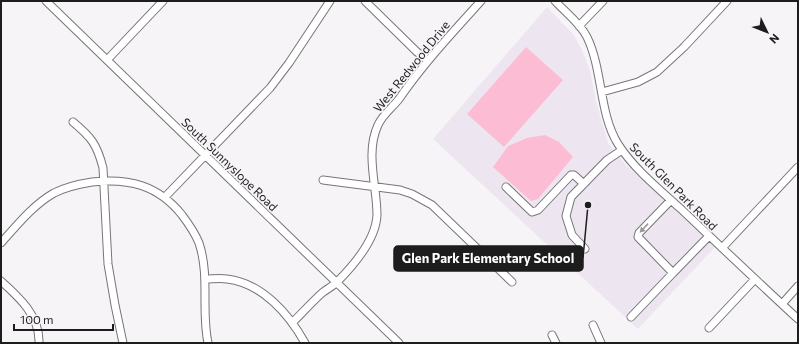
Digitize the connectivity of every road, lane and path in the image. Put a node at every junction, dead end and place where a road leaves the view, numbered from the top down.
1 (46, 1) edge
2 (163, 1) edge
3 (330, 1) edge
4 (365, 1) edge
5 (481, 1) edge
6 (554, 1) edge
7 (603, 1) edge
8 (727, 1) edge
9 (579, 26) junction
10 (107, 60) junction
11 (428, 60) junction
12 (602, 92) junction
13 (73, 122) dead end
14 (622, 150) junction
15 (204, 156) junction
16 (798, 167) edge
17 (323, 180) dead end
18 (104, 181) junction
19 (584, 184) junction
20 (375, 187) junction
21 (506, 187) dead end
22 (165, 197) junction
23 (671, 200) junction
24 (709, 236) junction
25 (1, 243) edge
26 (722, 248) junction
27 (585, 250) dead end
28 (674, 273) junction
29 (205, 279) junction
30 (755, 279) junction
31 (1, 281) edge
32 (336, 282) junction
33 (512, 282) dead end
34 (798, 286) edge
35 (782, 304) junction
36 (631, 317) dead end
37 (798, 319) edge
38 (292, 323) junction
39 (593, 325) dead end
40 (709, 328) dead end
41 (552, 335) dead end
42 (38, 343) edge
43 (123, 343) edge
44 (208, 343) edge
45 (305, 343) edge
46 (399, 343) edge
47 (556, 343) edge
48 (601, 343) edge

1 - 10 street, South Sunnyslope Road
2 - 10 street
3 - 15 street
4 - 11 street
5 - 11 street, West Redwood Drive
6 - 9 street, South Glen Park Road
7 - 9 street
8 - 12 street
9 - 12 street, South Glen Park Road
10 - 15 street, South Sunnyslope Road
11 - 20 street, West Redwood Drive
12 - 14 street, South Glen Park Road
13 - 18 street
14 - 19 street
14 - 23 street, South Glen Park Road
15 - 22 street
15 - 32 street, South Sunnyslope Road
16 - 26 street
17 - 20 street
18 - 22 street
18 - 25 street
18 - 43 street
19 - 21 street
19 - 27 street
20 - 32 street, West Redwood Drive
20 - 33 street
22 - 29 street
23 - 24 street, South Glen Park Road
23 -> 28 street
24 - 26 street, South Glen Park Road
24 - 28 street
26 - 30 street, South Glen Park Road
28 - 36 street
29 - 38 street
29 - 44 street
30 - 35 street, South Glen Park Road
30 - 40 street
31 - 42 street
32 - 38 street, West Redwood Drive
32 - 46 street, South Sunnyslope Road
34 - 35 street
35 - 37 street, South Glen Park Road
38 - 45 street
39 - 48 street
41 - 47 street

